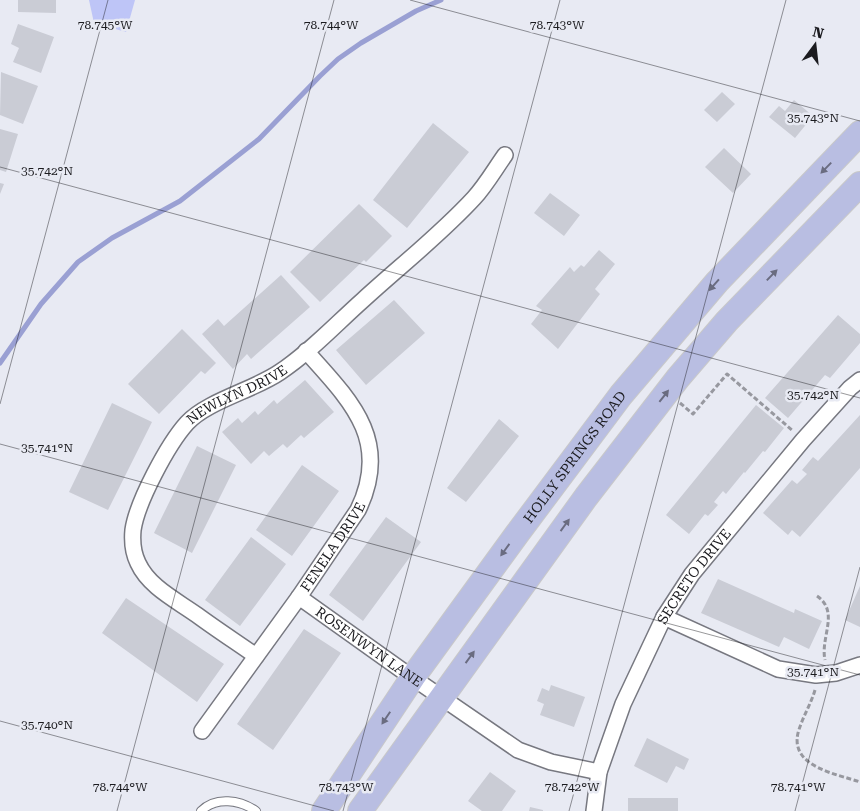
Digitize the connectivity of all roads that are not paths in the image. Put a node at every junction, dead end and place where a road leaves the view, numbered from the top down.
1 (860, 132) edge
2 (505, 154) dead end
3 (860, 184) edge
4 (306, 351) junction
5 (860, 380) edge
6 (299, 597) junction
7 (664, 617) junction
8 (256, 656) junction
9 (860, 665) edge
10 (413, 677) junction
11 (441, 696) junction
12 (202, 732) dead end
13 (599, 772) junction
14 (201, 811) edge
15 (256, 811) edge
16 (324, 811) edge
17 (360, 811) edge
18 (594, 811) edge

1 -> 10 main road, HOLLY SPRINGS ROAD
2 - 4 street, NEWLYN DRIVE
11 -> 3 main road
4 - 6 street, FENELA DRIVE
4 - 8 street, NEWLYN DRIVE
5 - 7 street, SECRETO DRIVE
6 - 8 street, FENELA DRIVE
6 - 10 street, ROSENWYN LANE
7 - 9 street
7 - 13 street, SECRETO DRIVE
8 - 12 street, FENELA DRIVE
10 - 11 street, ROSENWYN LANE
10 -> 16 main road, HOLLY SPRINGS ROAD
11 - 13 street, ROSENWYN LANE
11 - 17 main road
13 - 18 street, SECRETO DRIVE
14 - 15 lane

